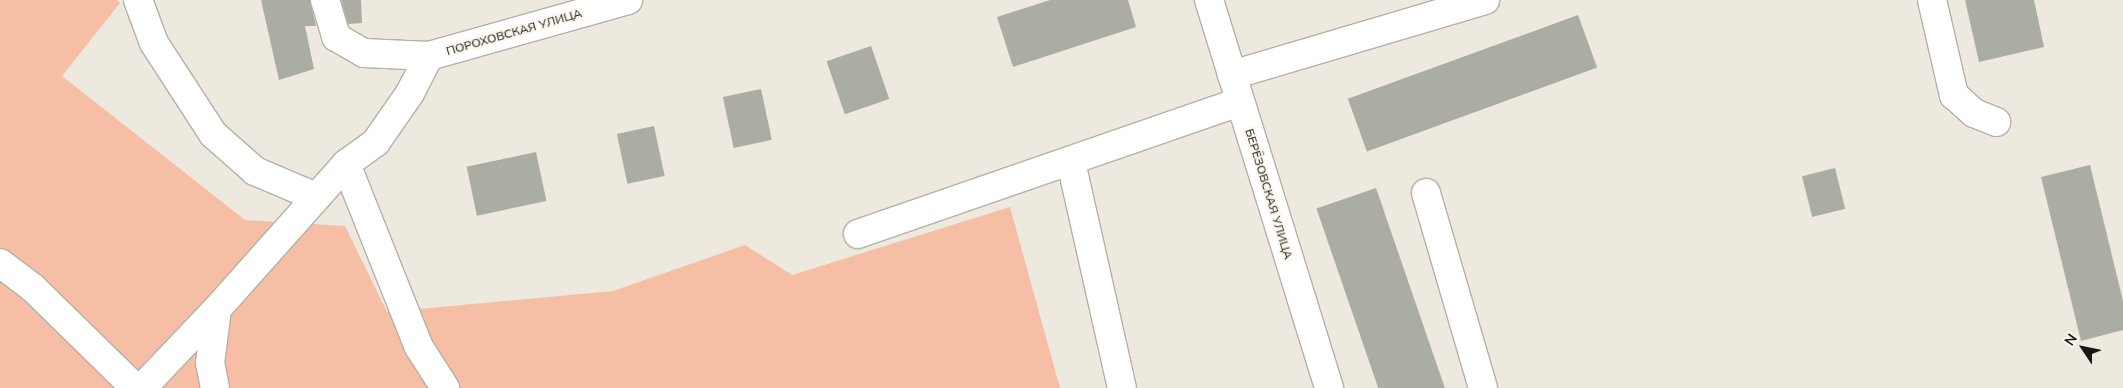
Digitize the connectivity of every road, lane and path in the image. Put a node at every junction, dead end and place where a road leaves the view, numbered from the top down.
1 (138, 0) edge
2 (325, 0) edge
3 (628, 0) edge
4 (1209, 0) edge
5 (1485, 0) edge
6 (1932, 0) edge
7 (429, 56) junction
8 (1232, 75) junction
9 (1240, 102) junction
10 (1996, 122) dead end
11 (1071, 162) junction
12 (346, 164) junction
13 (1426, 193) dead end
14 (316, 197) junction
15 (858, 234) dead end
16 (0, 264) edge
17 (217, 309) junction
18 (135, 388) edge
19 (142, 388) edge
20 (215, 388) edge
21 (445, 388) edge
22 (1122, 388) edge
23 (1329, 388) edge
24 (1483, 388) edge

1 - 14 street
2 - 7 street, ПОРОХОВСКАЯ УЛИЦА
3 - 7 street, ПОРОХОВСКАЯ УЛИЦА
4 - 8 street, БЕРЁЗОВСКАЯ УЛИЦА
5 - 8 street
6 - 10 street
7 - 12 street
8 - 9 street, БЕРЁЗОВСКАЯ УЛИЦА
9 - 11 street
9 - 23 street, БЕРЁЗОВСКАЯ УЛИЦА
11 - 15 street
11 - 22 street
12 - 14 street
12 - 21 street
13 - 24 street
14 - 17 street
16 - 18 street
17 - 19 street
17 - 20 street

